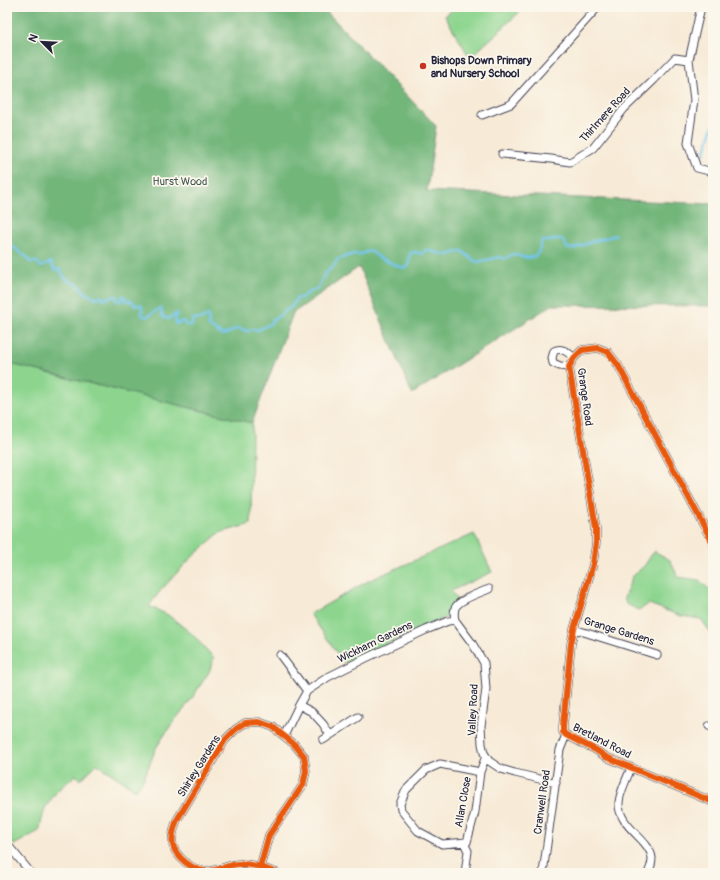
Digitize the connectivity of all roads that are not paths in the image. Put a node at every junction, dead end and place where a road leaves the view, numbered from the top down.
1 (598, 7) edge
2 (701, 7) edge
3 (689, 60) junction
4 (482, 115) dead end
5 (502, 154) dead end
6 (713, 170) edge
7 (574, 358) junction
8 (569, 367) junction
9 (713, 543) edge
10 (489, 589) dead end
11 (455, 620) junction
12 (574, 629) junction
13 (571, 644) joint
14 (280, 655) dead end
15 (657, 655) dead end
16 (307, 691) junction
17 (299, 705) junction
18 (358, 717) dead end
19 (330, 735) junction
20 (284, 736) junction
21 (566, 736) junction
22 (323, 740) dead end
23 (486, 756) junction
24 (631, 768) junction
25 (480, 772) junction
26 (556, 783) junction
27 (713, 802) edge
28 (464, 843) junction
29 (7, 844) edge
30 (260, 867) junction
31 (651, 872) edge
32 (31, 873) edge
33 (277, 873) edge
34 (465, 873) edge
35 (543, 873) edge

1 - 4 street
2 - 3 street
3 - 5 street, Thirlmere Road
3 - 6 street
7 - 8 street, Grange Road
7 - 8 street, Grange Road
7 - 9 street, Grange Road
8 - 12 street, Grange Road
10 - 11 street
11 - 16 street, Wickham Gardens
11 - 23 street, Valley Road
12 - 13 street, Grange Road
12 - 15 street, Grange Gardens
13 - 21 street, Bretland Road
14 - 16 street
16 - 17 street
17 - 19 street
17 - 20 street
18 - 19 street
19 - 22 street
20 - 30 street, Shirley Gardens
20 - 30 street, Shirley Gardens
21 - 24 street, Bretland Road
21 - 26 street, Cranwell Road
23 - 25 street, Allan Close
23 - 26 street
24 - 27 street, Bretland Road
24 - 31 street
25 - 28 street, Allan Close
25 - 28 street, Allan Close
26 - 35 street, Cranwell Road
28 - 34 street
29 - 32 street
30 - 33 street, Shirley Gardens

